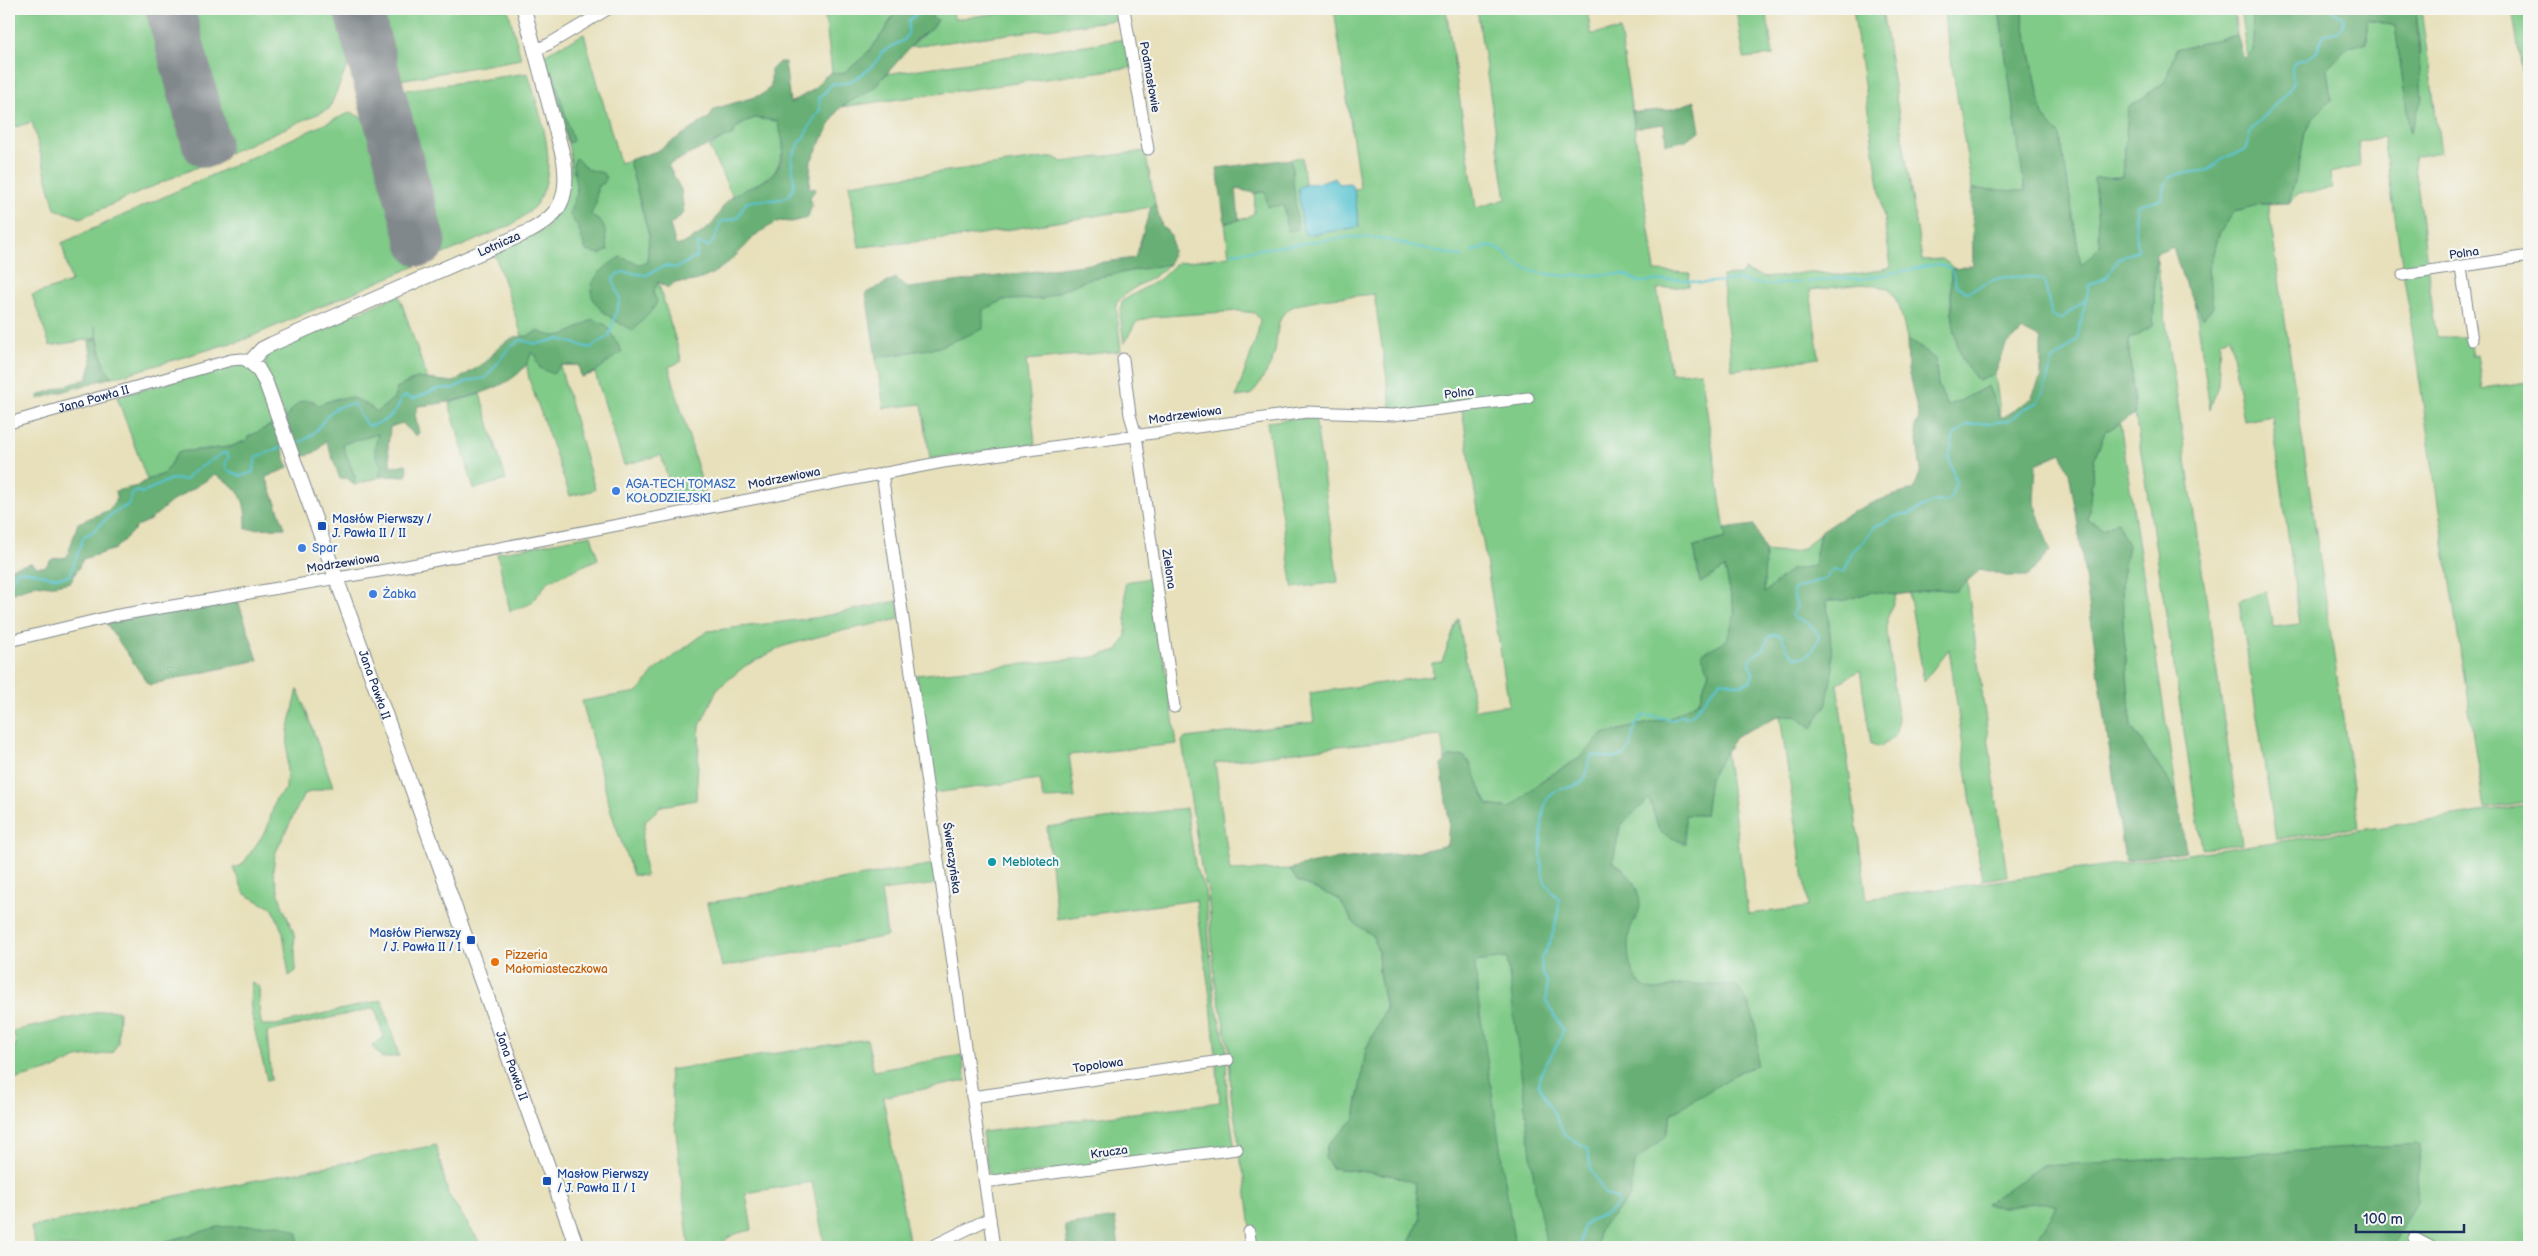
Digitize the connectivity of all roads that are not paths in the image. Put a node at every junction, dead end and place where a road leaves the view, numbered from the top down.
1 (524, 9) edge
2 (608, 9) edge
3 (1124, 9) edge
4 (535, 50) junction
5 (1148, 149) dead end
6 (2529, 256) edge
7 (2461, 268) junction
8 (2403, 275) dead end
9 (2472, 340) dead end
10 (1123, 359) dead end
11 (250, 362) junction
12 (1528, 398) dead end
13 (1393, 415) joint
14 (9, 423) edge
15 (1136, 436) junction
16 (882, 473) junction
17 (335, 578) junction
18 (9, 641) edge
19 (1174, 707) dead end
20 (1228, 1060) dead end
21 (972, 1097) junction
22 (1237, 1148) dead end
23 (985, 1182) junction
24 (990, 1218) junction
25 (1249, 1232) dead end
26 (2414, 1238) dead end
27 (577, 1247) edge
28 (931, 1247) edge
29 (994, 1247) edge
30 (1251, 1247) edge
31 (2431, 1247) edge

1 - 4 main road, Lotnicza
2 - 4 street
3 - 5 street, Podmasłowie
4 - 11 main road, Lotnicza
6 - 7 street, Polna
7 - 8 street, Polna
7 - 9 street
10 - 15 street, Zielona
11 - 14 street, Jana Pawła II
11 - 17 main road, Jana Pawła II
12 - 13 street, Polna
13 - 15 street, Modrzewiowa
15 - 16 street, Modrzewiowa
15 - 19 street, Zielona
16 - 17 street, Modrzewiowa
16 - 21 street, Świerczyńska
17 - 18 street, Modrzewiowa
17 - 27 main road, Jana Pawła II
20 - 21 street, Topolowa
21 - 23 street, Świerczyńska
22 - 23 street, Krucza
23 - 24 street, Świerczyńska
24 - 28 street
24 - 29 street, Świerczyńska
25 - 30 street
26 - 31 street

